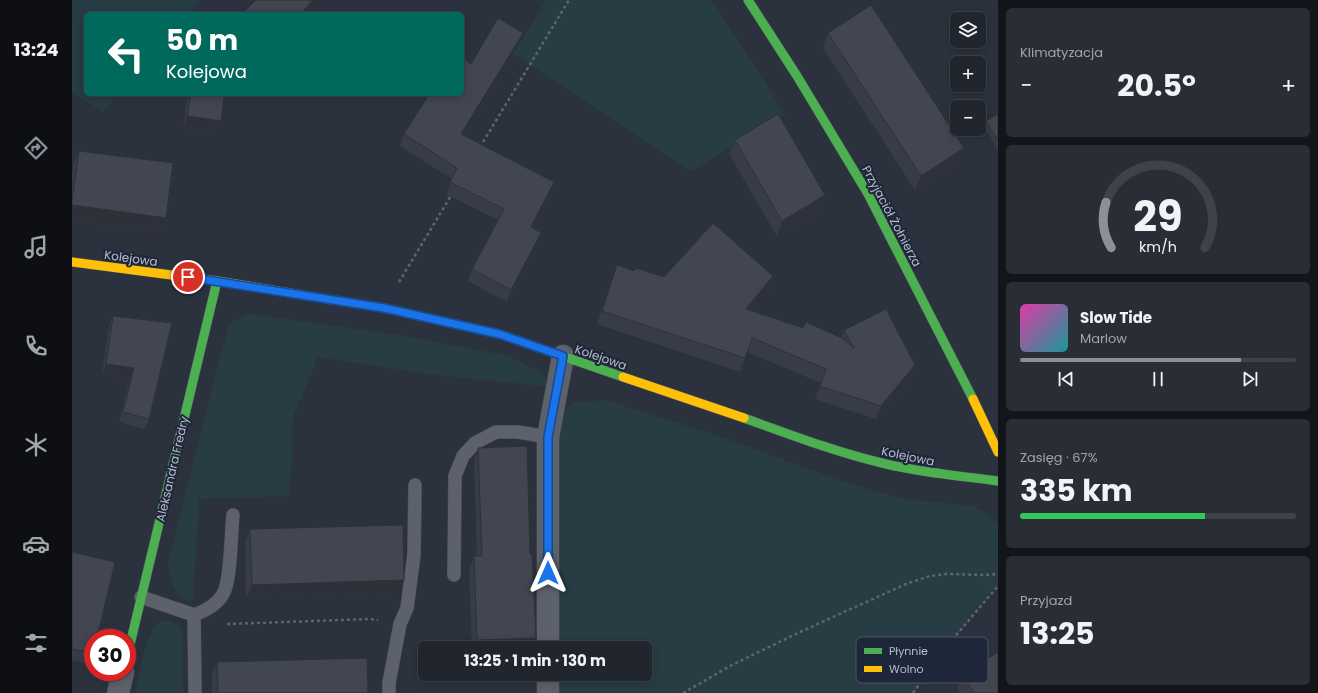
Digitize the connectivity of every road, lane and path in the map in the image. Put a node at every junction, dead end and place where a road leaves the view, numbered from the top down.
1 (569, 0) edge
2 (748, 0) edge
3 (479, 149) edge
4 (454, 189) edge
5 (72, 262) edge
6 (217, 281) junction
7 (384, 308) junction
8 (563, 356) junction
9 (548, 437) junction
10 (998, 452) edge
11 (998, 481) edge
12 (415, 485) dead end
13 (233, 515) dead end
14 (998, 574) edge
15 (454, 575) dead end
16 (998, 586) edge
17 (141, 597) junction
18 (194, 620) junction
19 (400, 624) junction
20 (134, 629) edge
21 (955, 637) edge
22 (548, 641) edge
23 (121, 681) edge
24 (548, 681) edge
25 (920, 683) edge
26 (118, 693) edge
27 (195, 693) edge
28 (389, 693) edge
29 (548, 693) edge
30 (683, 693) edge
31 (913, 693) edge

1 - 3 path
2 - 10 street, Przyjaciół Żołnierza
4 - 7 path
5 - 6 street, Kolejowa
6 - 7 street, Kolejowa
6 - 17 street, Aleksandra Fredry
7 - 8 street, Kolejowa
8 - 9 street
8 - 11 street, Kolejowa
9 - 15 lane
9 - 22 street
12 - 19 lane
13 - 18 lane
14 - 30 path
16 - 21 path
17 - 18 lane
17 - 20 street, Aleksandra Fredry
18 - 19 path
18 - 27 lane
19 - 28 lane
23 - 26 street
24 - 29 street
25 - 31 path

